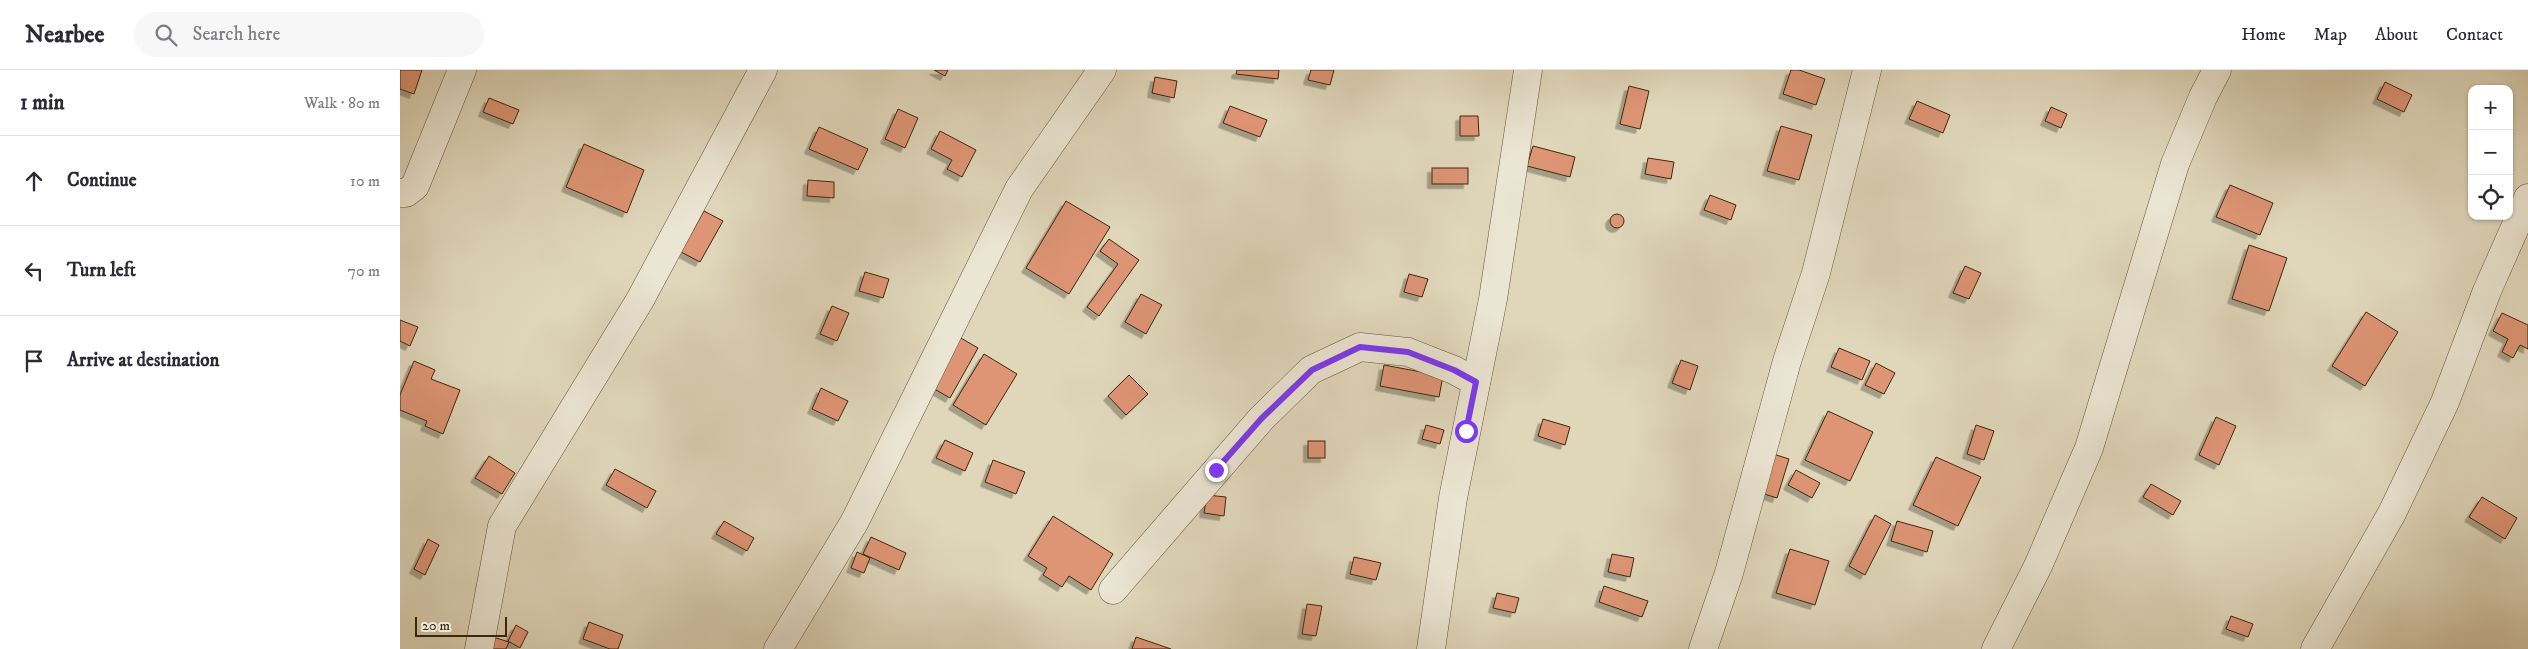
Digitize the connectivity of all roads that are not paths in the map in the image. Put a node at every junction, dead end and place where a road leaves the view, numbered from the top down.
1 (462, 70) edge
2 (763, 70) edge
3 (1102, 70) edge
4 (1528, 70) edge
5 (1867, 70) edge
6 (2217, 70) edge
7 (400, 193) edge
8 (2528, 198) edge
9 (1476, 382) junction
10 (1113, 590) dead end
11 (479, 649) edge
12 (778, 649) edge
13 (1431, 649) edge
14 (1703, 649) edge
15 (1996, 649) edge
16 (2315, 649) edge

1 - 7 street
2 - 11 street
3 - 12 street
4 - 9 street
5 - 14 street
6 - 15 street
8 - 16 street
9 - 10 street
9 - 13 street

